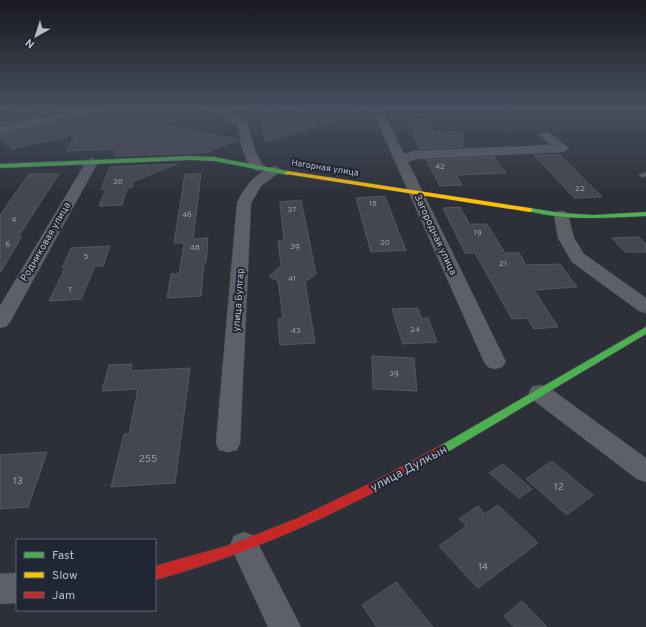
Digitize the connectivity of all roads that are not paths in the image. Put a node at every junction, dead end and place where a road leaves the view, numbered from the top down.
1 (246, 138) edge
2 (390, 138) edge
3 (550, 138) edge
4 (400, 160) junction
5 (92, 162) junction
6 (0, 166) edge
7 (267, 169) junction
8 (414, 191) junction
9 (646, 214) edge
10 (561, 215) junction
11 (7, 300) edge
12 (646, 307) edge
13 (0, 322) edge
14 (646, 330) edge
15 (495, 362) dead end
16 (540, 393) junction
17 (228, 443) dead end
18 (646, 472) edge
19 (244, 545) junction
20 (156, 573) edge
21 (16, 588) edge
22 (0, 589) edge
23 (285, 627) edge

1 - 7 street
2 - 4 street, Загородная улица
3 - 4 street
4 - 8 street, Загородная улица
5 - 6 street, Нагорная улица
5 - 7 street, Нагорная улица
5 - 11 street, Родниковая улица
7 - 8 street, Нагорная улица
7 - 17 street, улица Булгар
8 - 10 street, Нагорная улица
8 - 15 street, Загородная улица
9 - 10 street, Нагорная улица
10 - 12 street
11 - 13 street, Родниковая улица
14 - 16 street, улица Дулкын
16 - 18 street
16 - 19 street, улица Дулкын
19 - 20 street, улица Дулкын
19 - 23 street
21 - 22 street

